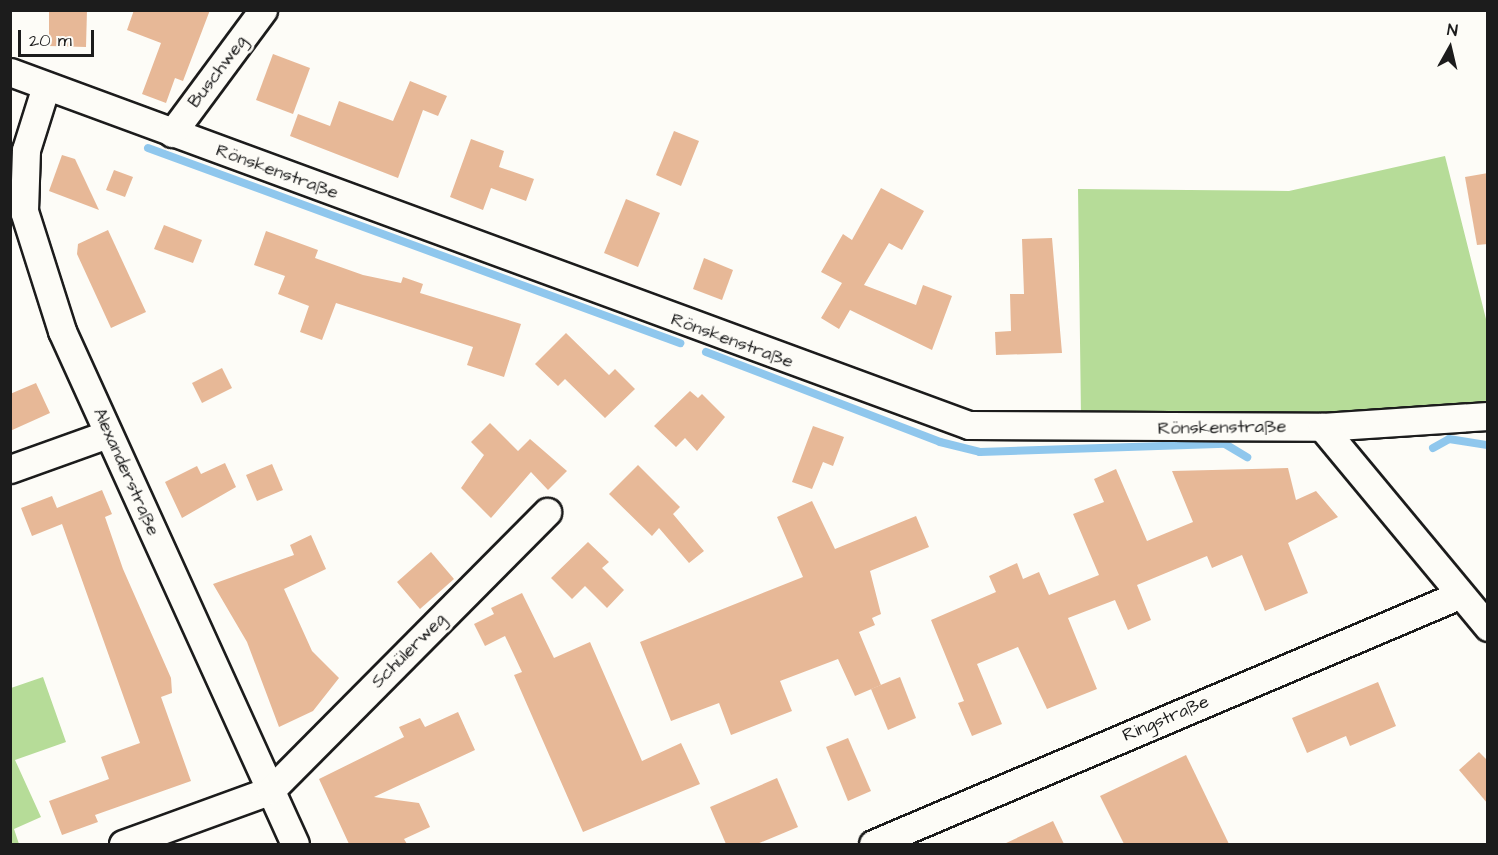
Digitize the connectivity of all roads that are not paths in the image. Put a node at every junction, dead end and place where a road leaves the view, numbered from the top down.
1 (263, 10) edge
2 (10, 72) edge
3 (46, 86) junction
4 (172, 133) junction
5 (1488, 416) edge
6 (1322, 427) junction
7 (108, 434) junction
8 (10, 469) edge
9 (547, 512) dead end
10 (1460, 595) junction
11 (1488, 627) edge
12 (271, 790) junction
13 (123, 844) edge
14 (295, 844) edge
15 (873, 844) edge

1 - 4 street, Buschweg
2 - 3 street, Rönskenstraße
3 - 4 street, Rönskenstraße
3 - 7 street, Alexanderstraße
4 - 6 street, Rönskenstraße
5 - 6 street, Rönskenstraße
6 - 10 street
7 - 8 street
7 - 12 street, Alexanderstraße
9 - 12 street, Schülerweg
10 - 11 street
10 - 15 street, Ringstraße
12 - 13 street
12 - 14 street, Alexanderstraße

